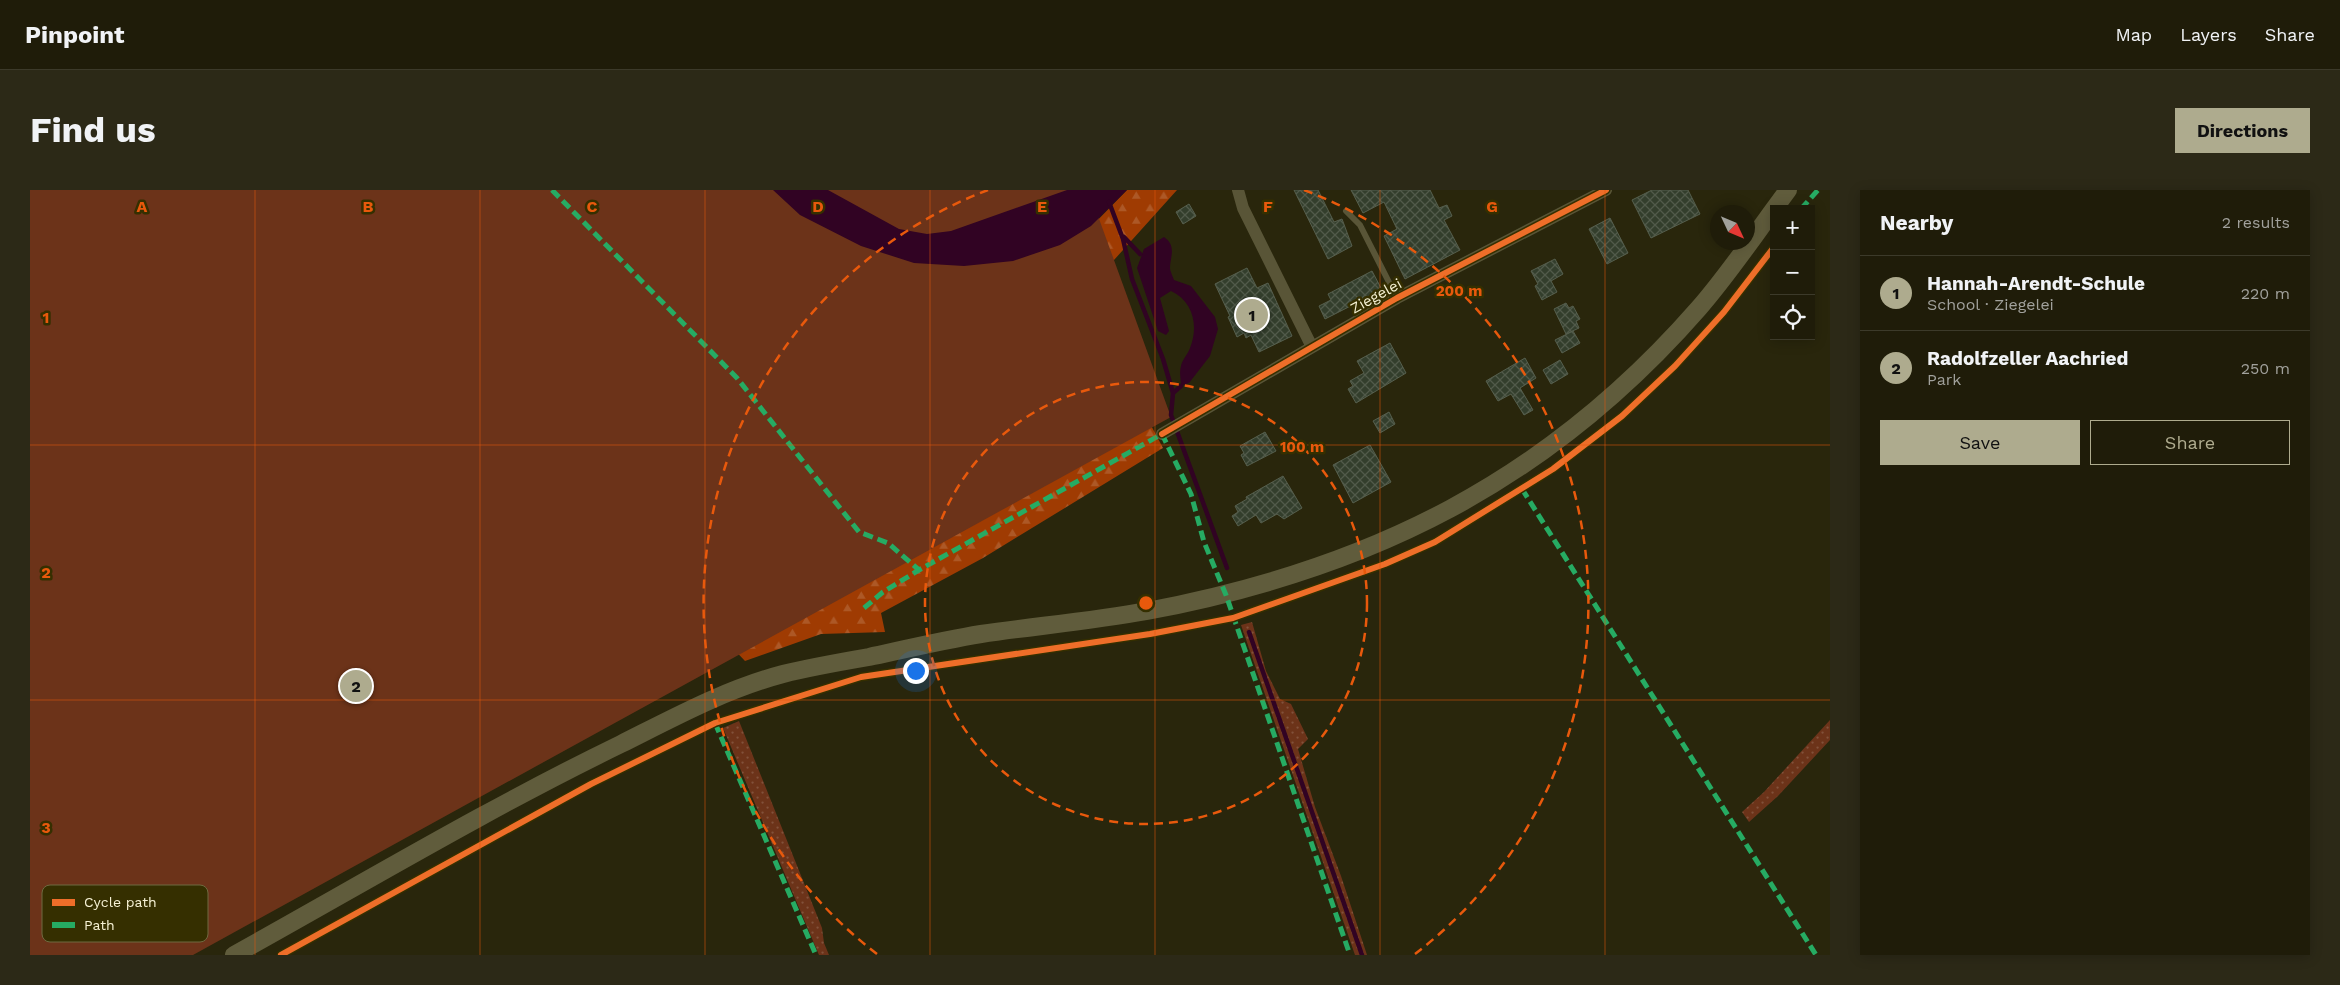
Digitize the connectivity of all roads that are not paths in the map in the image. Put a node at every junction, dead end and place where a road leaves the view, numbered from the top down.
1 (1238, 190) edge
2 (1606, 190) edge
3 (1788, 190) edge
4 (1777, 205) edge
5 (1346, 211) dead end
6 (1770, 214) edge
7 (1397, 298) junction
8 (1312, 347) junction
9 (1165, 432) dead end
10 (234, 955) edge

1 - 8 street
2 - 7 street, Ziegelei
3 - 4 main road
5 - 7 lane
6 - 10 main road
7 - 8 street, Ziegelei
8 - 9 street, Ziegelei

